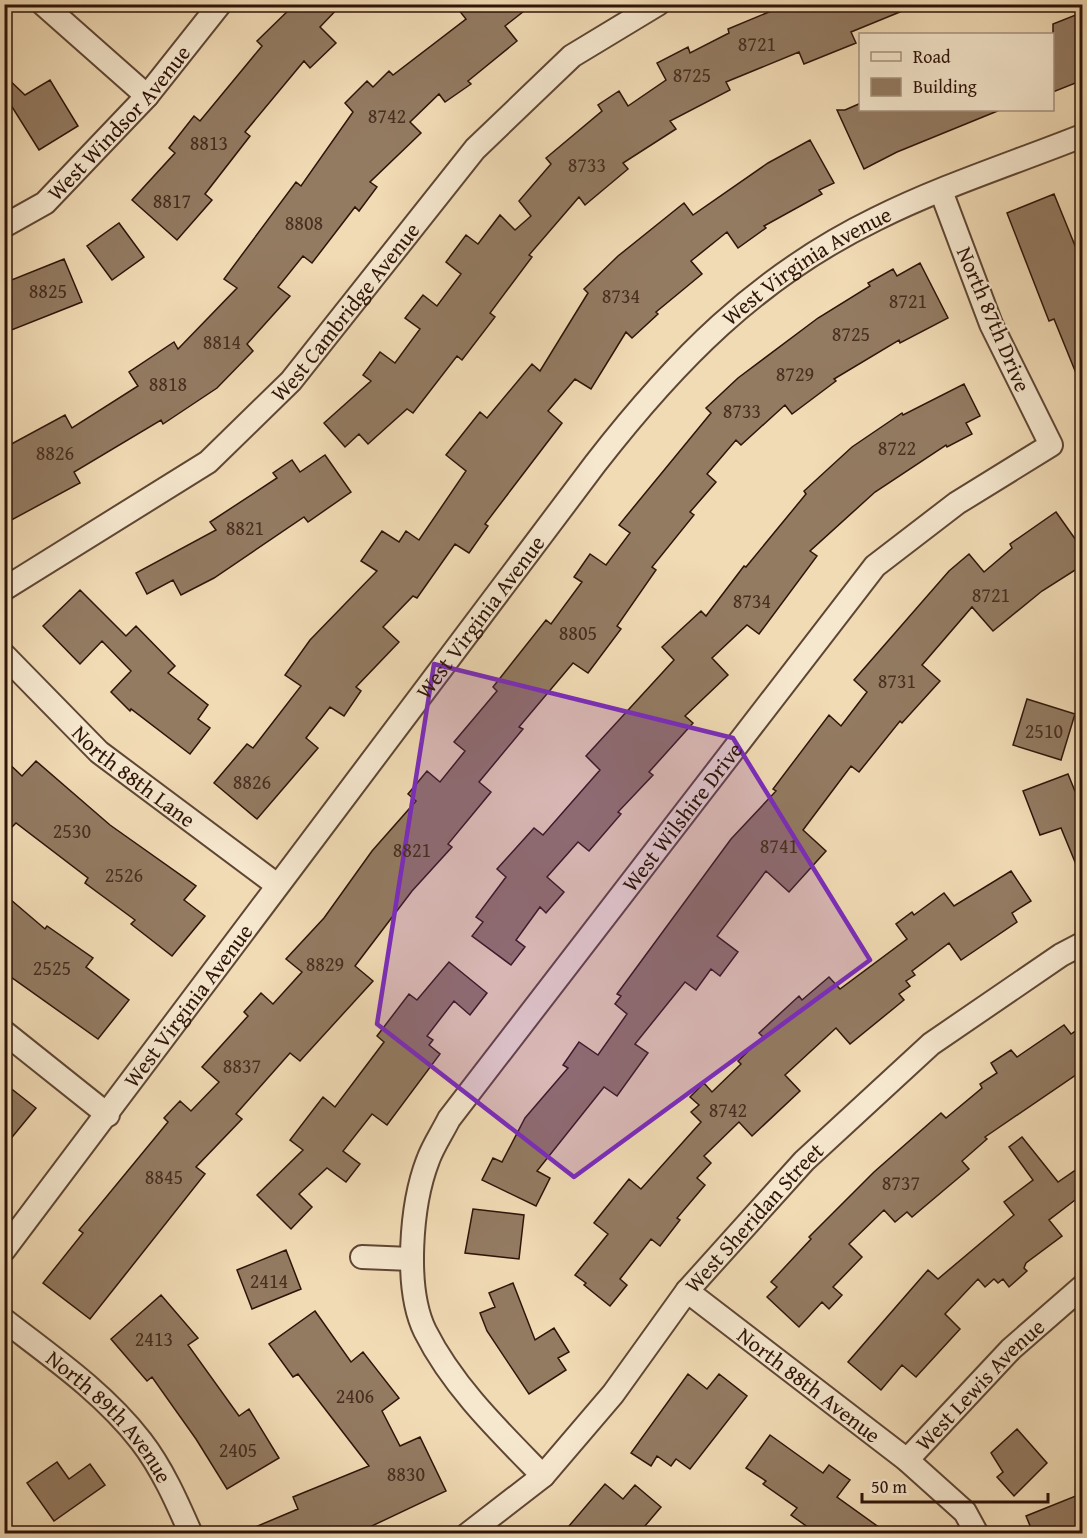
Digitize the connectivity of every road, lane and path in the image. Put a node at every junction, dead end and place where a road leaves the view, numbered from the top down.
1 (43, 4) edge
2 (220, 4) edge
3 (658, 4) edge
4 (147, 96) junction
5 (1083, 136) edge
6 (941, 191) junction
7 (4, 226) edge
8 (1051, 445) joint
9 (4, 589) edge
10 (4, 655) edge
11 (277, 885) junction
12 (1083, 944) edge
13 (4, 1032) edge
14 (108, 1115) junction
15 (4, 1250) edge
16 (362, 1257) dead end
17 (411, 1259) junction
18 (1083, 1287) edge
19 (687, 1291) junction
20 (4, 1320) edge
21 (906, 1460) junction
22 (543, 1476) junction
23 (191, 1533) edge
24 (468, 1533) edge
25 (977, 1533) edge

1 - 4 street
2 - 4 street, West Windsor Avenue
3 - 9 street, West Cambridge Avenue
4 - 7 street, West Windsor Avenue
5 - 6 street, West Virginia Avenue
6 - 8 street, North 87th Drive
6 - 11 street, West Virginia Avenue
8 - 17 street, West Wilshire Drive
10 - 11 street, North 88th Lane
11 - 14 street, West Virginia Avenue
12 - 19 street, West Sheridan Street
13 - 14 street
14 - 15 street, West Virginia Avenue
16 - 17 street
17 - 22 street
18 - 21 street, West Lewis Avenue
19 - 21 street, North 88th Avenue
19 - 22 street, West Sheridan Street
20 - 23 street, North 89th Avenue
21 - 25 street, North 88th Avenue
22 - 24 street, West Sheridan Street

